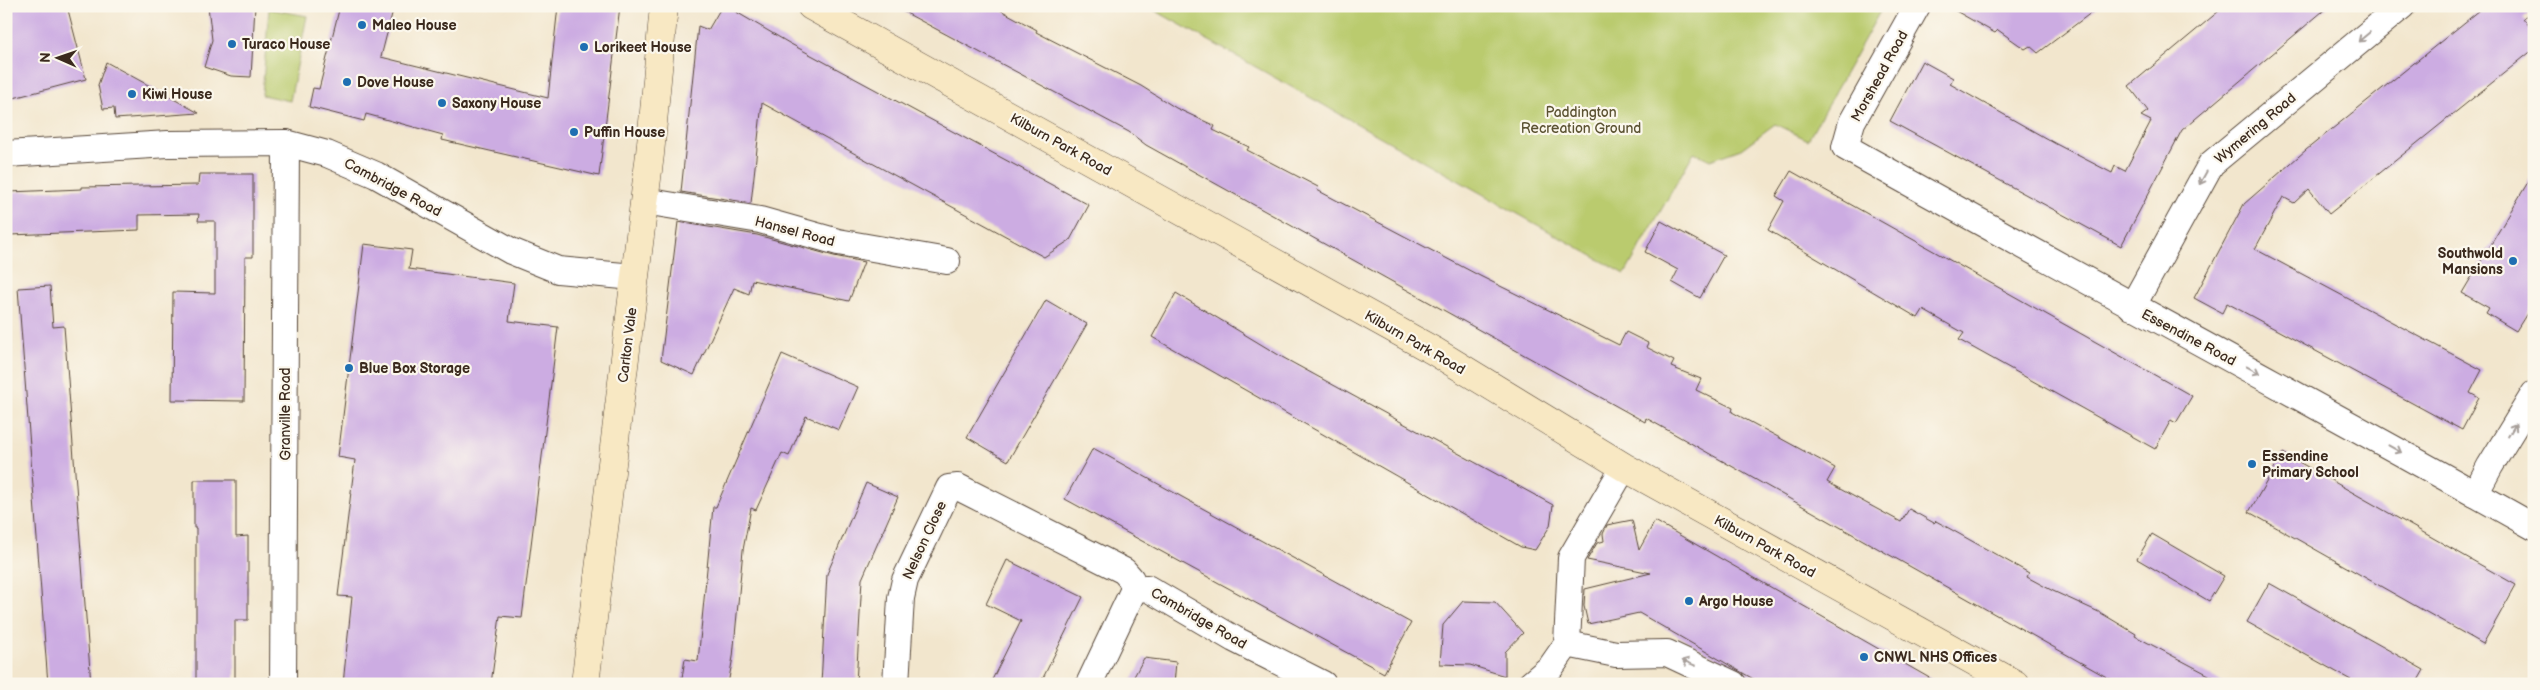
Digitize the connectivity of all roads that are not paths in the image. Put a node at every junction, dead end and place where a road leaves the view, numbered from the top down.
1 (664, 6) edge
2 (811, 6) edge
3 (1916, 6) edge
4 (2402, 6) edge
5 (286, 143) junction
6 (1845, 147) joint
7 (6, 154) edge
8 (644, 201) junction
9 (947, 261) dead end
10 (634, 277) junction
11 (2132, 307) junction
12 (2534, 394) edge
13 (1624, 467) junction
14 (949, 488) joint
15 (2475, 494) junction
16 (2534, 527) edge
17 (1134, 589) junction
18 (1567, 644) junction
19 (1720, 680) edge
20 (283, 684) edge
21 (585, 684) edge
22 (896, 684) edge
23 (1090, 684) edge
24 (1323, 684) edge
25 (1531, 684) edge
26 (2015, 684) edge

1 - 8 main road, Carlton Vale
2 - 13 main road, Kilburn Park Road
3 - 6 street, Morshead Road
4 -> 11 street, Wymering Road
5 - 7 street, Cambridge Road
5 - 10 street, Cambridge Road
5 - 20 street, Granville Road
6 - 11 street, Essendine Road
8 - 9 street, Hansel Road
8 - 10 main road, Carlton Vale
10 - 21 main road, Carlton Vale
11 -> 15 street, Essendine Road
15 -> 12 street
13 - 18 street
13 - 26 main road, Kilburn Park Road
14 - 17 street, Cambridge Road
14 - 22 street, Nelson Close
15 - 16 street, Essendine Road
17 - 23 street
17 - 24 street, Cambridge Road
19 -> 18 street
18 - 25 street

